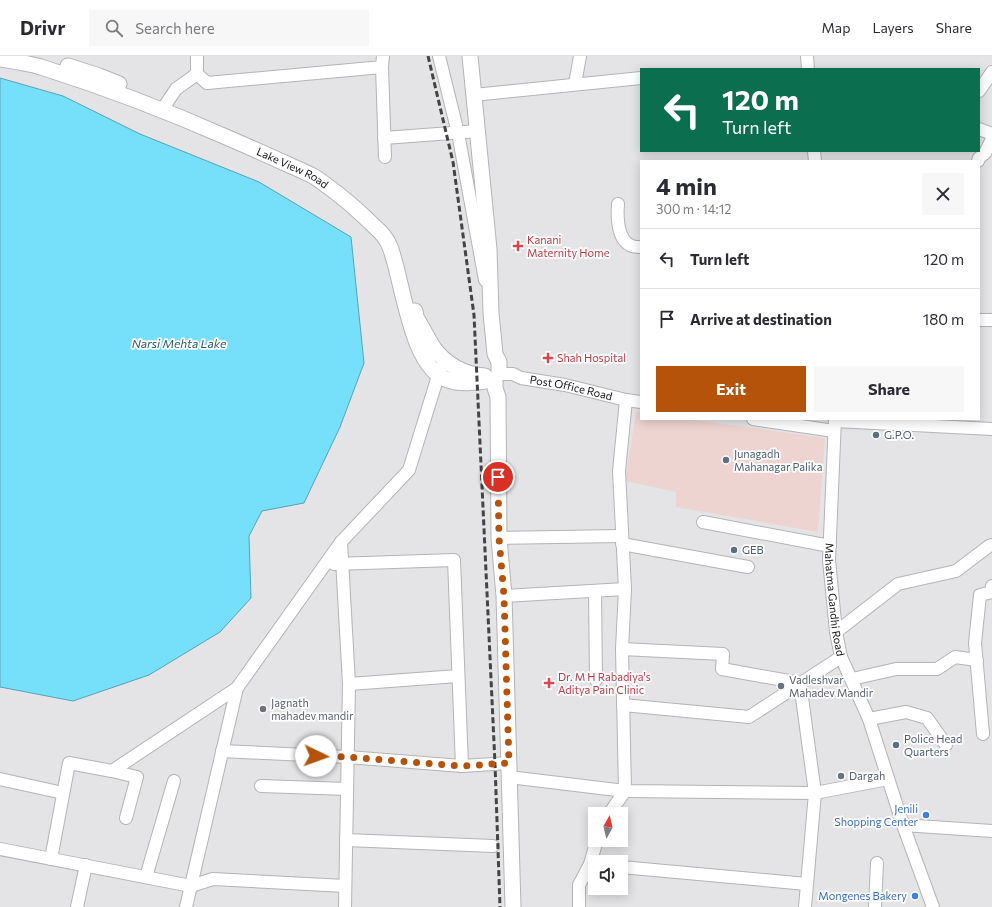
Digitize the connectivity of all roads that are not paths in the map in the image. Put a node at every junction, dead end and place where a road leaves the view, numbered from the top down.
1 (197, 56) edge
2 (439, 56) edge
3 (470, 56) edge
4 (580, 56) edge
5 (807, 56) edge
6 (0, 58) edge
7 (41, 61) edge
8 (382, 62) edge
9 (808, 68) edge
10 (992, 72) edge
11 (197, 74) junction
12 (640, 78) edge
13 (576, 84) junction
14 (980, 90) edge
15 (474, 95) junction
16 (164, 106) junction
17 (980, 129) edge
18 (478, 131) junction
19 (458, 133) junction
20 (992, 134) edge
21 (384, 138) junction
22 (992, 139) edge
23 (385, 157) dead end
24 (978, 160) edge
25 (618, 204) dead end
26 (640, 247) edge
27 (491, 313) junction
28 (980, 320) edge
29 (992, 320) edge
30 (445, 360) junction
31 (438, 376) junction
32 (496, 380) junction
33 (626, 400) junction
34 (640, 402) edge
35 (769, 420) edge
36 (972, 423) edge
37 (835, 424) edge
38 (992, 429) edge
39 (703, 522) dead end
40 (499, 538) junction
41 (622, 540) junction
42 (341, 542) junction
43 (992, 545) edge
44 (830, 546) junction
45 (342, 564) junction
46 (324, 565) junction
47 (748, 567) dead end
48 (992, 586) edge
49 (625, 589) junction
50 (595, 591) junction
51 (504, 596) junction
52 (836, 632) junction
53 (622, 649) junction
54 (841, 656) junction
55 (977, 660) junction
56 (458, 676) junction
57 (596, 680) dead end
58 (852, 680) junction
59 (800, 683) junction
60 (349, 684) junction
61 (237, 688) junction
62 (623, 705) junction
63 (869, 719) junction
64 (982, 734) dead end
65 (946, 745) dead end
66 (222, 751) junction
67 (348, 757) junction
68 (462, 766) junction
69 (509, 770) junction
70 (112, 771) junction
71 (0, 779) edge
72 (888, 779) junction
73 (174, 781) dead end
74 (261, 786) dead end
75 (347, 789) junction
76 (625, 791) junction
77 (63, 793) junction
78 (814, 793) junction
79 (614, 807) edge
80 (126, 818) dead end
81 (903, 825) junction
82 (992, 831) edge
83 (346, 840) junction
84 (493, 846) dead end
85 (0, 849) edge
86 (51, 858) junction
87 (877, 863) dead end
88 (86, 865) junction
89 (628, 868) edge
90 (588, 870) edge
91 (146, 877) junction
92 (807, 884) junction
93 (191, 886) junction
94 (346, 886) junction
95 (77, 907) edge
96 (186, 907) edge
97 (345, 907) edge
98 (513, 907) edge
99 (579, 907) edge
100 (805, 907) edge
101 (875, 907) edge
102 (933, 907) edge

1 - 11 street
2 - 19 street
3 - 15 main road
4 - 13 street
5 - 9 street
6 - 7 main road, Lake View Road
7 - 16 main road, Lake View Road
8 - 11 street
8 - 21 street
10 - 14 street
11 - 16 street
12 - 13 street
13 - 15 street
15 - 18 main road
16 - 30 main road, Lake View Road
16 - 31 main road, Lake View Road
17 - 20 street
18 - 19 street
18 - 27 main road
19 - 21 street
19 - 27 street
21 - 23 street
22 - 24 street
25 - 26 street
27 - 32 main road
28 - 29 street
30 - 31 street
30 - 32 main road, Lake View Road
31 - 32 main road
31 - 42 street
32 - 33 street, Post Office Road
32 - 40 main road
33 - 34 street, Post Office Road
33 - 41 street
35 - 37 street
36 - 37 street
36 - 38 street
37 - 44 street, Mahatma Gandhi Road
39 - 44 street
40 - 41 street
40 - 51 main road
41 - 47 street
41 - 49 street
42 - 45 street
42 - 46 street
43 - 52 street
44 - 52 street, Mahatma Gandhi Road
45 - 46 street
45 - 56 street
45 - 60 street
46 - 61 street
48 - 55 street
49 - 50 street
49 - 53 street
50 - 51 street
50 - 57 street
51 - 69 main road
52 - 54 street, Mahatma Gandhi Road
53 - 59 street
53 - 62 street
54 - 58 street, Mahatma Gandhi Road
54 - 59 street
55 - 58 street
55 - 64 street
56 - 60 street
56 - 68 street
58 - 63 street, Mahatma Gandhi Road
59 - 62 street
59 - 78 street
60 - 67 street
61 - 66 street
61 - 70 street
62 - 76 street
63 - 65 street
63 - 72 street, Mahatma Gandhi Road
66 - 67 street
66 - 93 street
67 - 68 street
67 - 75 street
68 - 69 street
69 - 76 street
69 - 98 main road
70 - 77 street
70 - 80 street
71 - 77 street
72 - 78 street
72 - 81 street, Mahatma Gandhi Road
73 - 91 street
74 - 75 street
75 - 83 street
76 - 78 street
76 - 79 street
77 - 86 street
78 - 92 street
81 - 82 street
81 - 102 street, Mahatma Gandhi Road
83 - 84 street
83 - 94 street
85 - 86 street
86 - 88 street
87 - 101 street
88 - 91 street
88 - 95 street
89 - 92 street
90 - 99 street
91 - 93 street
92 - 100 street
93 - 94 street
93 - 96 street
94 - 97 street

